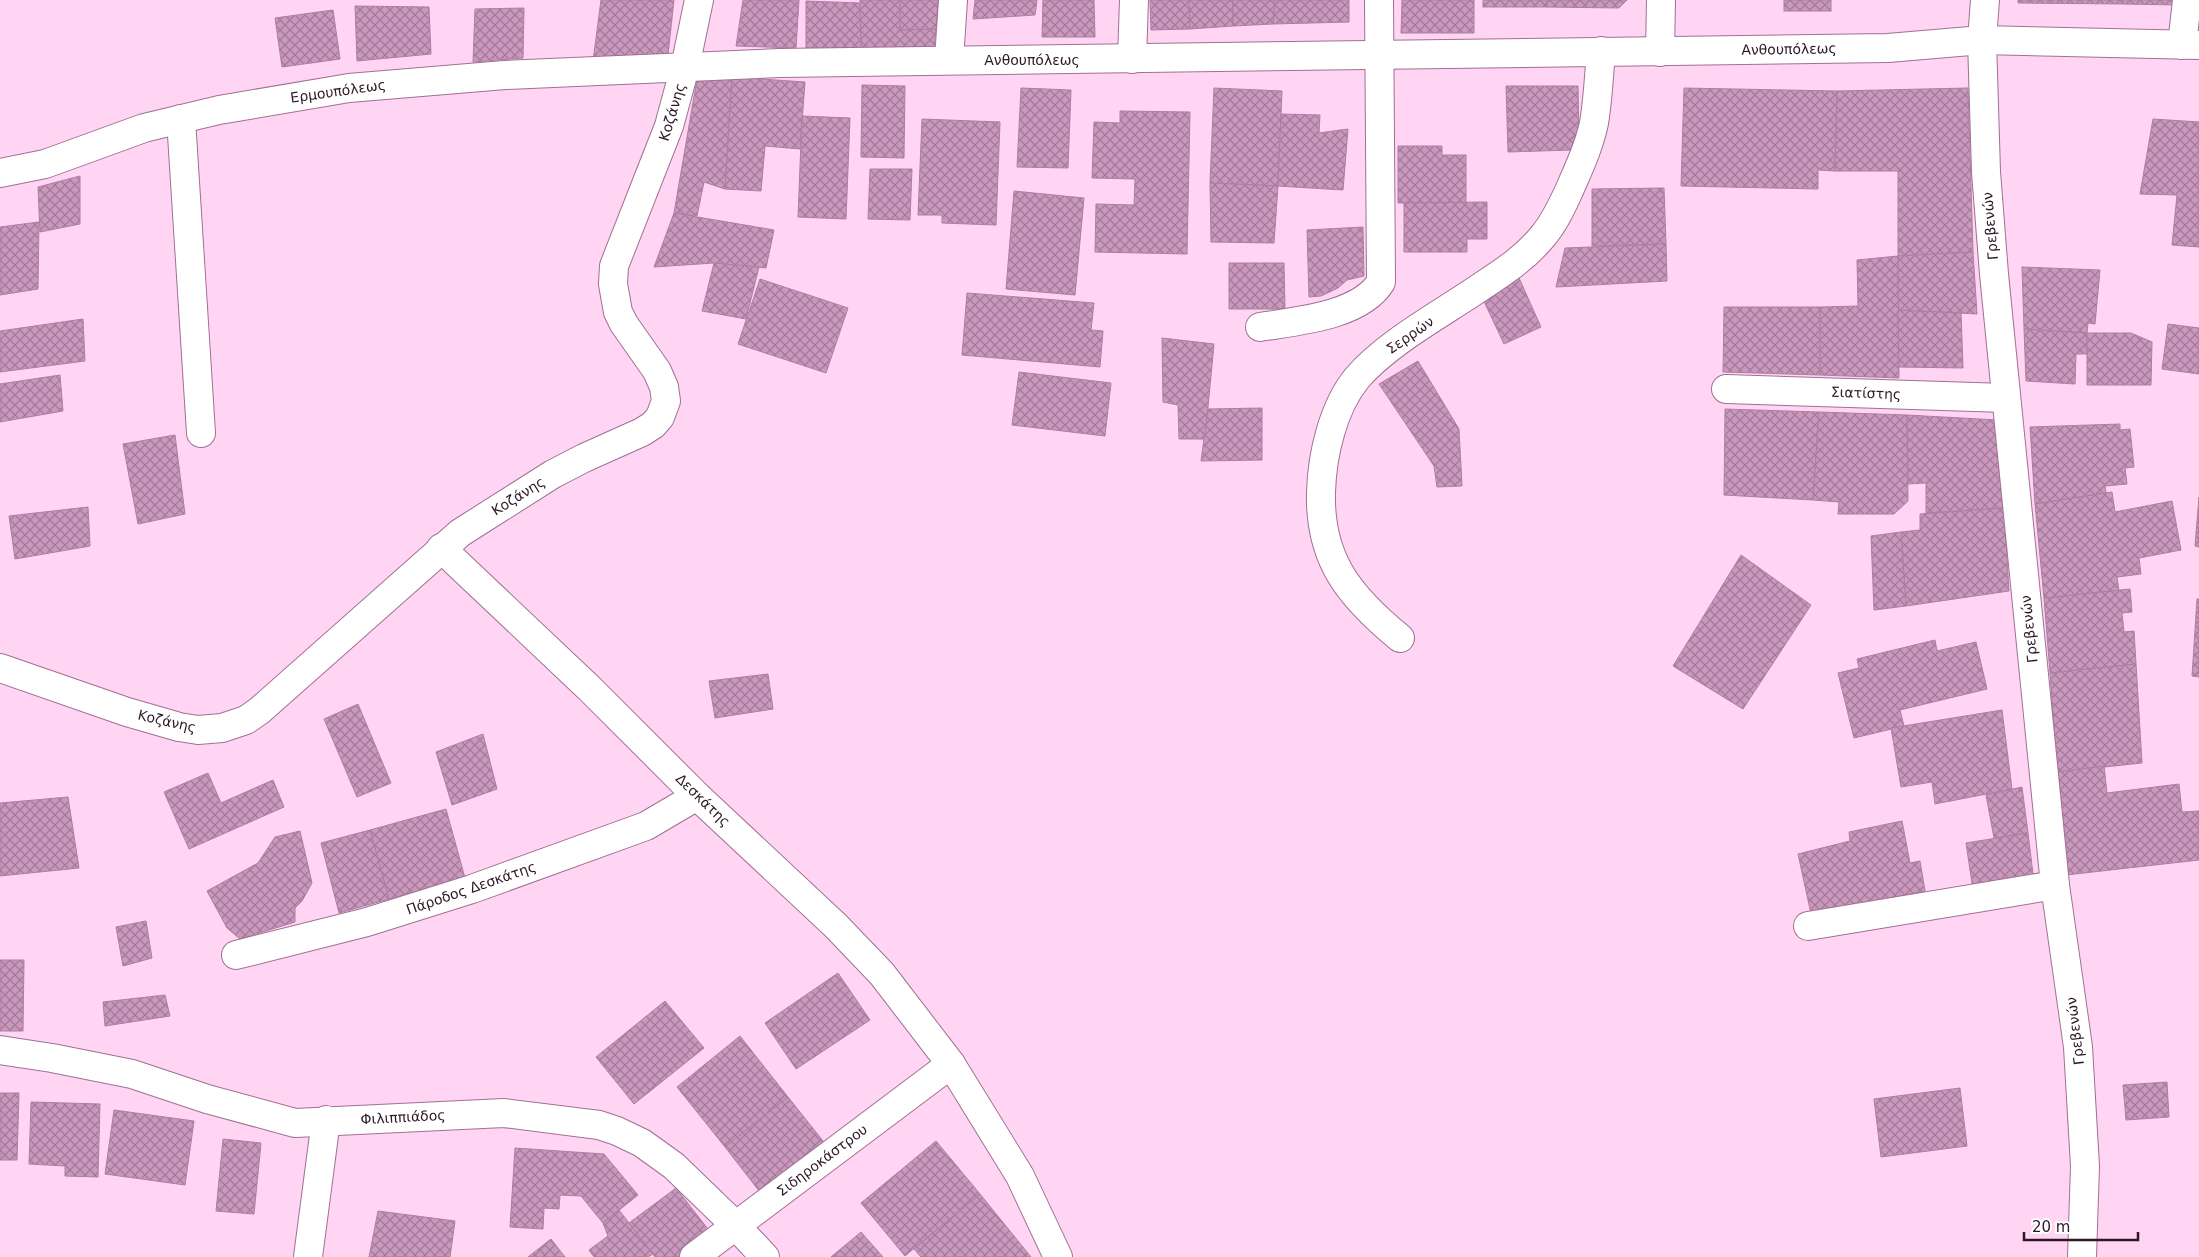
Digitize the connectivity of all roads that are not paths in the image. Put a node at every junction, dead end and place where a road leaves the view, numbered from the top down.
1 (699, 0) edge
2 (953, 0) edge
3 (1134, 0) edge
4 (1379, 0) edge
5 (1660, 0) edge
6 (1985, 0) edge
7 (2187, 0) edge
8 (1982, 40) junction
9 (2190, 45) edge
10 (1601, 51) junction
11 (1660, 52) junction
12 (1380, 54) junction
13 (1132, 59) junction
14 (949, 60) junction
15 (685, 67) junction
16 (181, 119) junction
17 (0, 173) edge
18 (1260, 327) dead end
19 (1726, 389) dead end
20 (2006, 398) junction
21 (200, 433) dead end
22 (441, 548) junction
23 (1400, 638) dead end
24 (0, 668) edge
25 (698, 796) junction
26 (2055, 885) junction
27 (1808, 926) dead end
28 (236, 956) dead end
29 (0, 1050) edge
30 (951, 1064) junction
31 (326, 1120) junction
32 (735, 1225) junction
33 (308, 1257) edge
34 (694, 1257) edge
35 (765, 1257) edge
36 (1058, 1257) edge
37 (2082, 1257) edge

1 - 15 street, Κοζάνης
2 - 14 street
3 - 13 street
4 - 12 street
5 - 11 street
6 - 8 street, Γρεβενών
7 - 9 street
8 - 9 street, Ανθουπόλεως
8 - 11 street, Ανθουπόλεως
8 - 20 street, Γρεβενών
10 - 11 street, Ανθουπόλεως
10 - 12 street, Ανθουπόλεως
10 - 23 street, Σερρών
12 - 13 street, Ανθουπόλεως
12 - 18 street
13 - 14 street, Ανθουπόλεως
14 - 15 street, Ανθουπόλεως
15 - 16 street, Ερμουπόλεως
15 - 22 street, Κοζάνης
16 - 17 street, Ερμουπόλεως
16 - 21 street
19 - 20 street, Σιατίστης
20 - 26 street, Γρεβενών
22 - 24 street, Κοζάνης
22 - 25 street, Δεσκάτης
25 - 28 street, Πάροδος Δεσκάτης
25 - 30 street, Δεσκάτης
26 - 27 street
26 - 37 street, Γρεβενών
29 - 31 street, Φιλιππιάδος
30 - 32 street, Σιδηροκάστρου
30 - 36 street, Δεσκάτης
31 - 32 street, Φιλιππιάδος
31 - 33 street
32 - 34 street, Σιδηροκάστρου
32 - 35 street, Φιλιππιάδος

